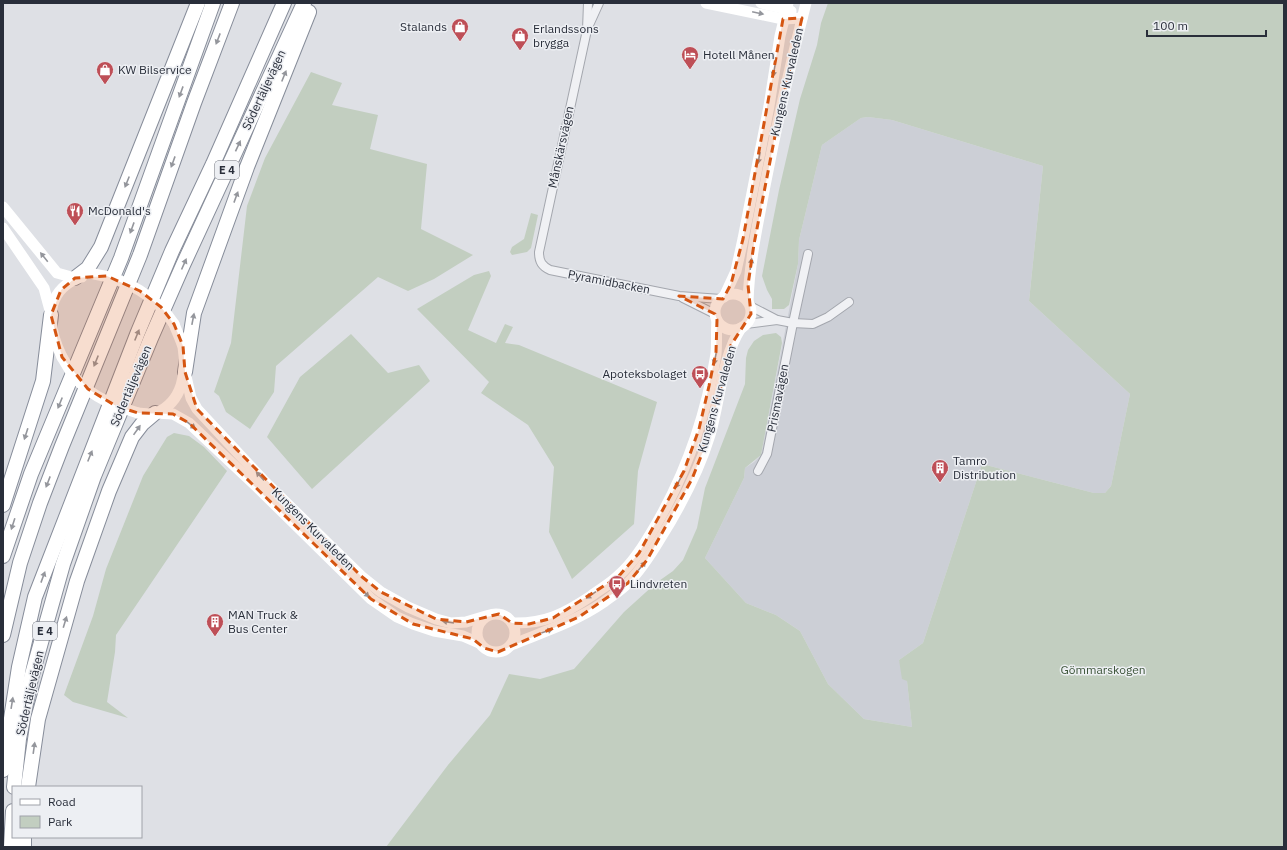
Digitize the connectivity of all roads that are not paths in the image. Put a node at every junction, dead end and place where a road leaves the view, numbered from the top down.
1 (198, 3) edge
2 (213, 3) edge
3 (232, 3) edge
4 (284, 3) edge
5 (304, 3) edge
6 (313, 3) edge
7 (588, 3) edge
8 (599, 3) edge
9 (706, 3) edge
10 (761, 3) edge
11 (806, 3) edge
12 (786, 10) edge
13 (802, 18) junction
14 (587, 30) junction
15 (3, 207) edge
16 (3, 228) edge
17 (808, 254) dead end
18 (541, 264) joint
19 (75, 278) junction
20 (678, 296) junction
21 (723, 298) junction
22 (849, 302) dead end
23 (749, 304) junction
24 (51, 315) junction
25 (716, 317) junction
26 (777, 320) junction
27 (793, 323) junction
28 (744, 326) junction
29 (185, 372) junction
30 (155, 413) junction
31 (758, 471) dead end
32 (3, 505) edge
33 (3, 556) edge
34 (486, 616) junction
35 (512, 623) junction
36 (3, 635) edge
37 (479, 643) junction
38 (511, 645) junction
39 (3, 770) edge
40 (14, 786) edge
41 (28, 786) edge
42 (12, 829) edge
43 (11, 847) edge

1 -> 19 highway
2 -> 33 highway
3 -> 36 highway
39 -> 4 highway
40 -> 5 highway, Södertäljevägen / E 4
29 -> 6 highway
7 - 14 street, Månskärsvägen
8 - 14 street, Månskärsvägen
9 -> 12 street
10 - 12 street
11 - 13 street, Kungens Kurvaleden
12 - 13 street
12 -> 21 street, Kungens Kurvaleden
23 -> 13 street, Kungens Kurvaleden
14 - 18 street, Månskärsvägen
19 -> 15 street
16 - 24 street
17 - 27 street, Prismavägen
18 - 20 street, Pyramidbacken
19 - 24 street
19 - 29 street, bridge
20 - 21 street, Pyramidbacken
20 - 25 street, Pyramidbacken
21 - 23 street
21 - 25 street
22 - 27 street
23 - 26 street
23 - 28 street
24 - 30 street, bridge
24 -> 32 highway
25 - 28 street
25 -> 35 street, Kungens Kurvaleden
26 - 27 street
26 - 28 street
27 - 31 street, Prismavägen
38 -> 28 street, Kungens Kurvaleden
29 - 30 street
34 -> 29 street, Kungens Kurvaleden
30 -> 37 street, Kungens Kurvaleden
41 -> 30 highway
34 - 35 street
34 - 37 street
35 - 38 street
37 - 38 street
42 - 43 highway

